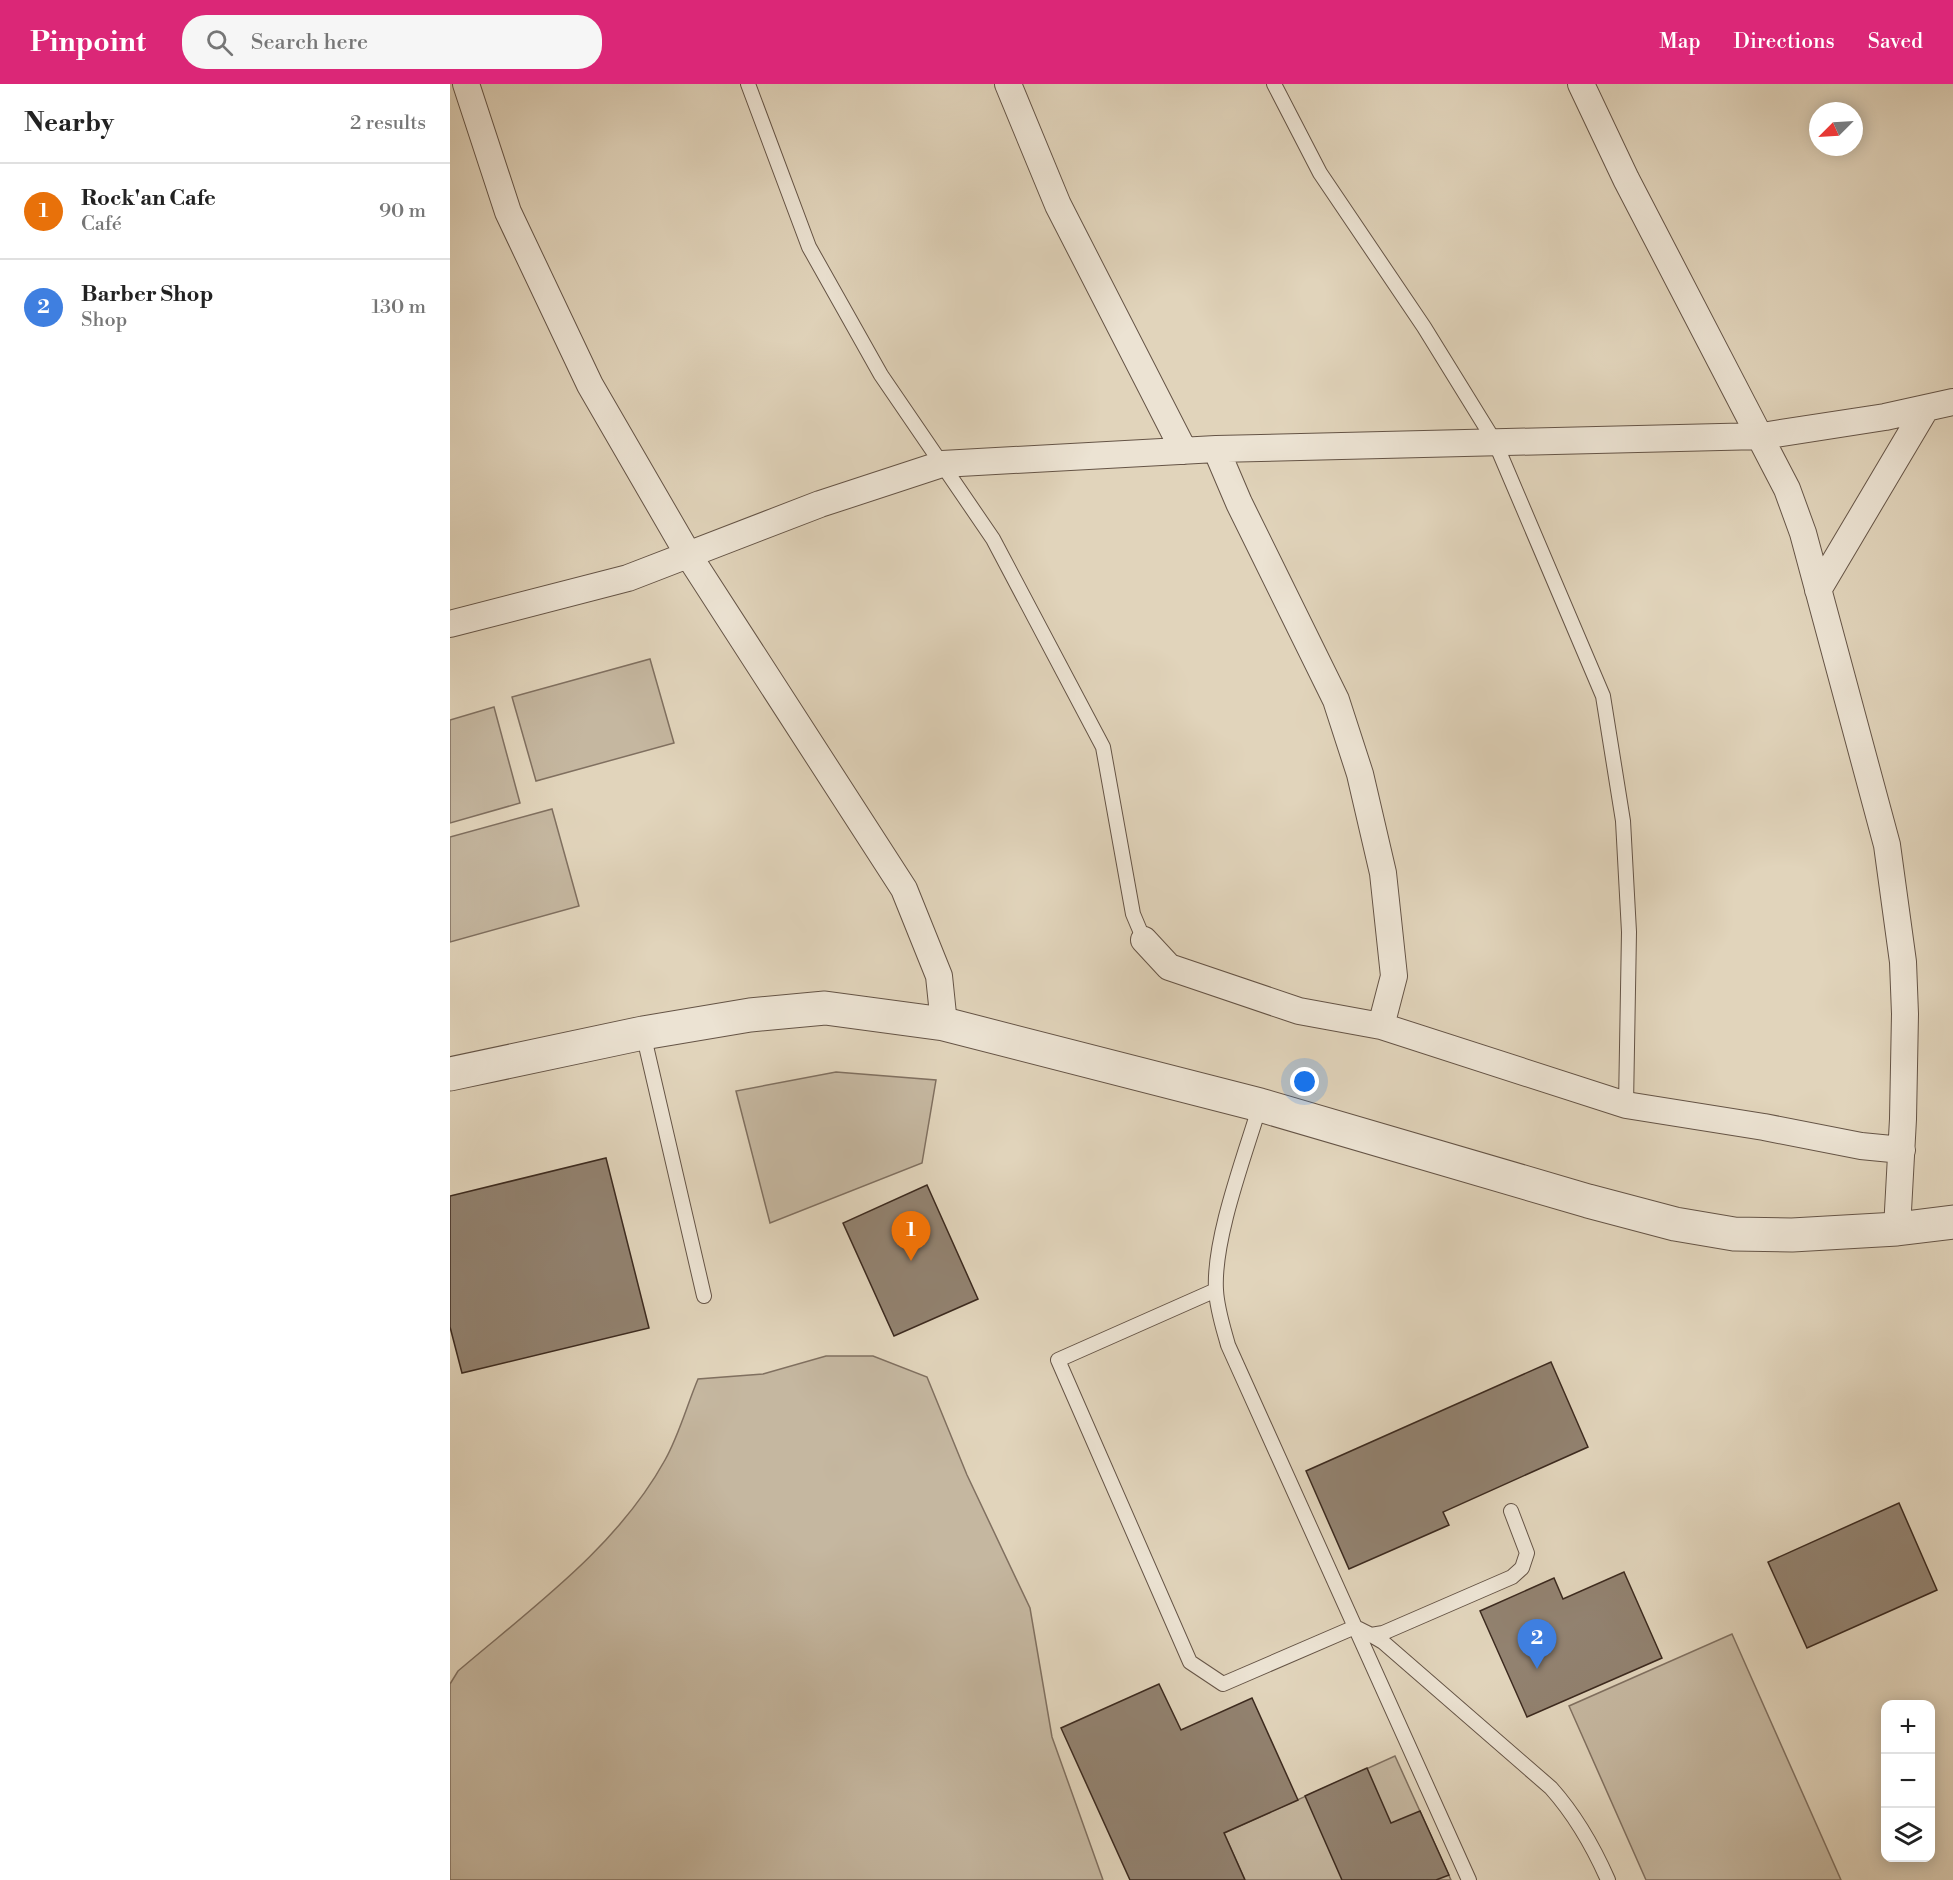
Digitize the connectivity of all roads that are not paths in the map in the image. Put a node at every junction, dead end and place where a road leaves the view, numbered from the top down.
1 (466, 84) edge
2 (748, 84) edge
3 (1008, 84) edge
4 (1274, 84) edge
5 (1581, 84) edge
6 (1953, 402) edge
7 (1926, 408) junction
8 (1762, 436) junction
9 (1495, 442) junction
10 (1216, 449) junction
11 (1184, 451) junction
12 (942, 464) junction
13 (689, 556) junction
14 (1818, 590) junction
15 (450, 624) edge
16 (1144, 940) joint
17 (944, 1024) junction
18 (1381, 1026) junction
19 (643, 1033) junction
20 (450, 1074) edge
21 (1260, 1105) junction
22 (1626, 1105) junction
23 (1902, 1150) junction
24 (1953, 1222) edge
25 (1897, 1229) junction
26 (1216, 1290) junction
27 (704, 1296) dead end
28 (1511, 1511) dead end
29 (1355, 1627) junction
30 (1371, 1635) junction
31 (1469, 1880) edge
32 (1608, 1880) edge

1 - 13 street
2 - 12 lane
3 - 11 street
4 - 9 lane
5 - 8 street
6 - 7 street
7 - 8 street
7 - 14 street
8 - 9 street
8 - 14 street
9 - 10 street
9 - 22 lane
10 - 11 street
10 - 18 street
11 - 12 street
12 - 13 street
12 - 16 lane
13 - 15 street
13 - 17 street
14 - 23 street
16 - 18 street
17 - 19 street
17 - 21 street
18 - 22 street
19 - 20 street
19 - 27 lane
21 - 25 street
21 - 26 lane
22 - 23 street
23 - 25 street
24 - 25 street
26 - 29 lane
26 - 29 lane
28 - 30 lane
29 - 30 lane
29 - 31 lane
30 - 32 lane

